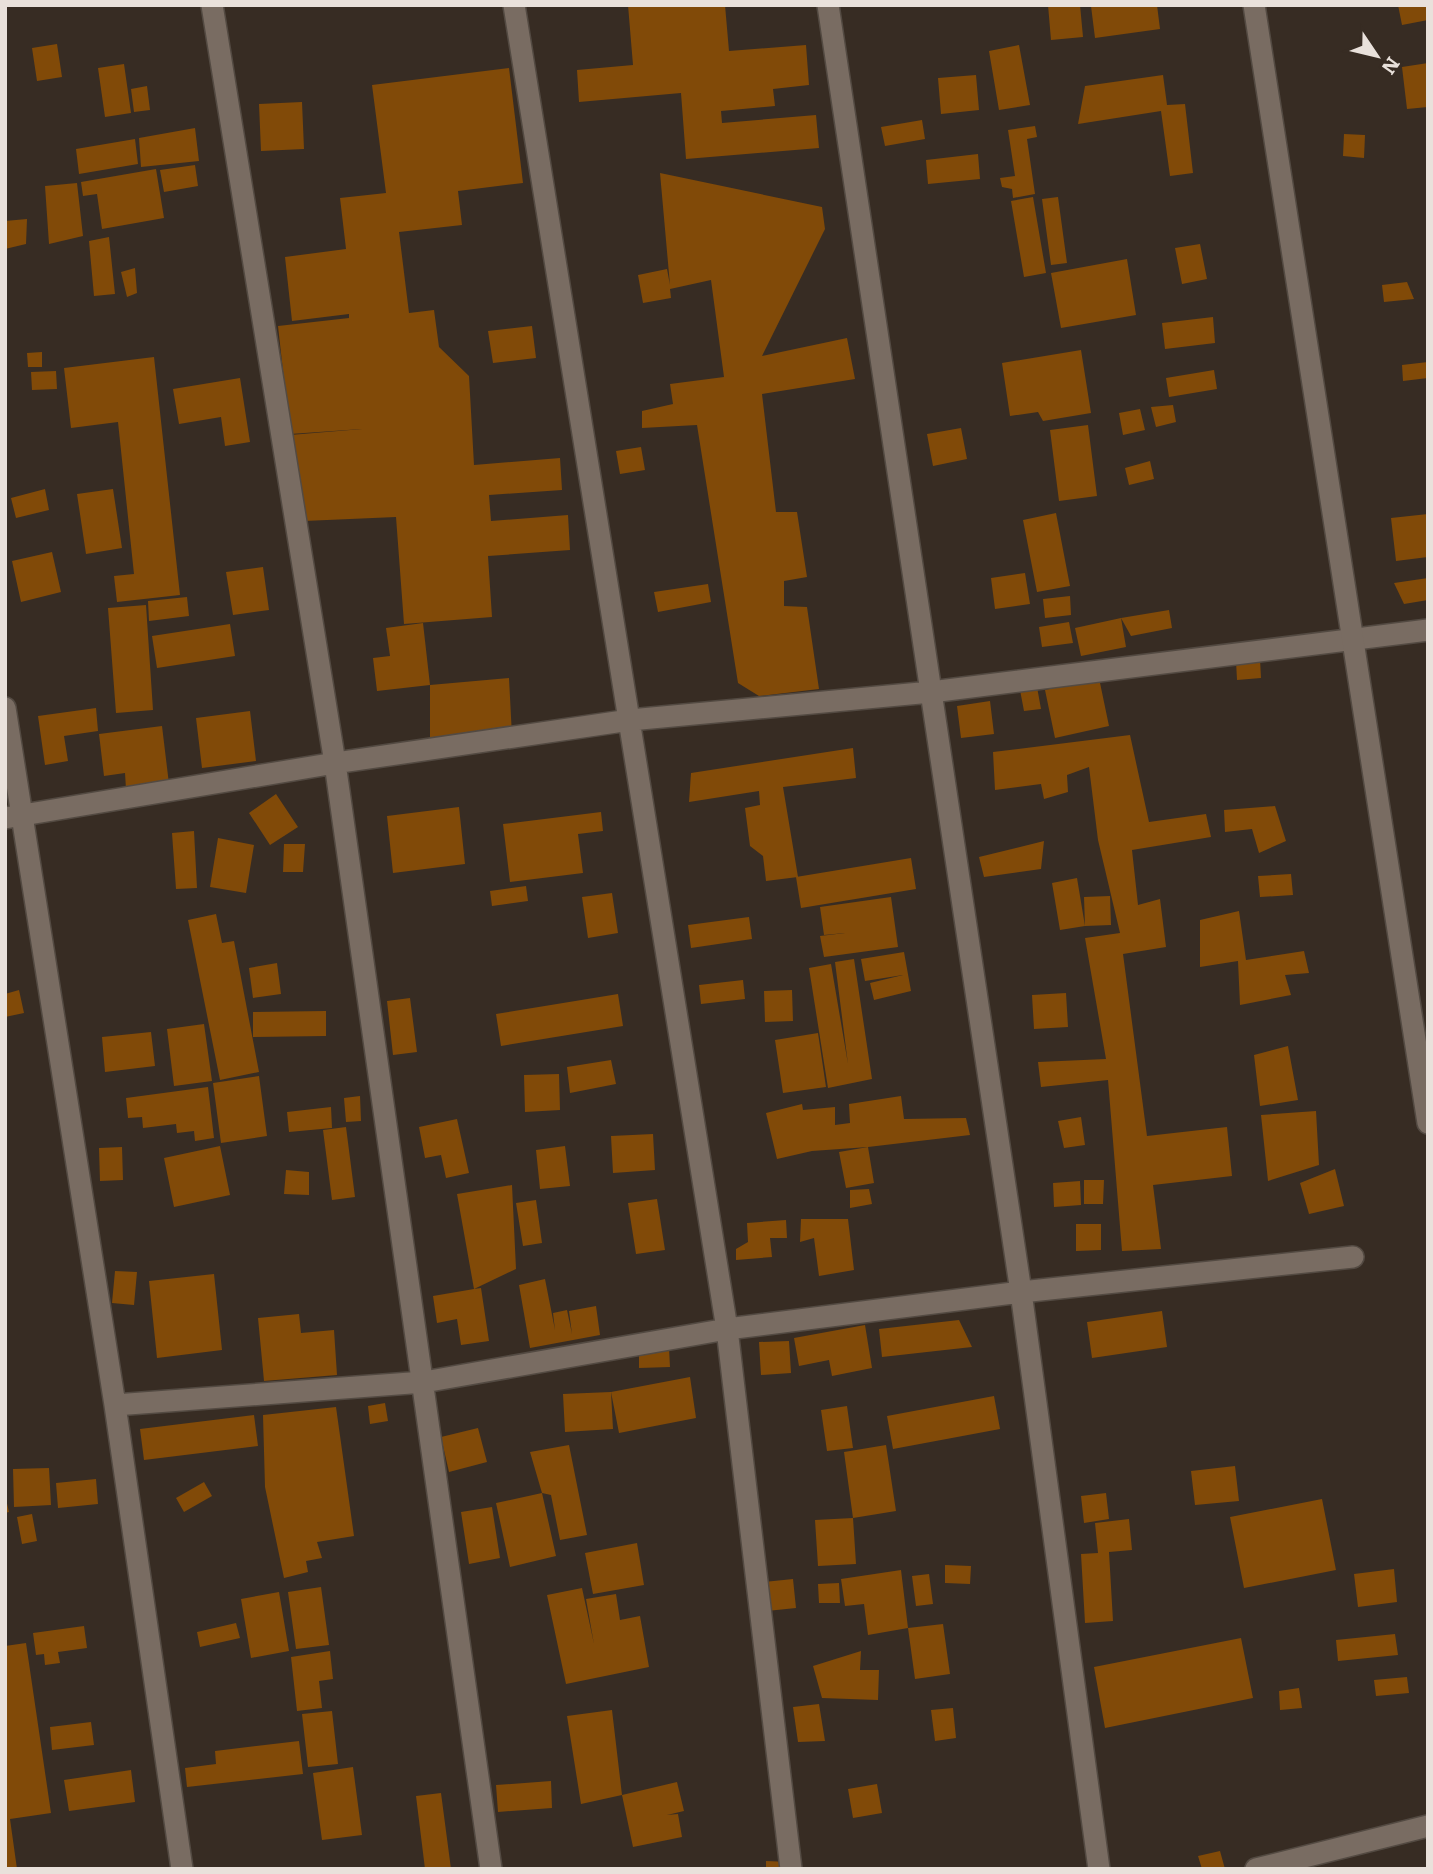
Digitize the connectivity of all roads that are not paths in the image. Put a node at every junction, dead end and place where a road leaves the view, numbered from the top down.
1 (212, 5) edge
2 (514, 5) edge
3 (828, 5) edge
4 (1254, 5) edge
5 (1428, 630) edge
6 (1352, 639) junction
7 (931, 692) junction
8 (5, 708) edge
9 (630, 720) junction
10 (335, 763) junction
11 (13, 817) edge
12 (1428, 1123) edge
13 (1353, 1258) dead end
14 (1021, 1292) junction
15 (727, 1329) junction
16 (424, 1382) junction
17 (115, 1405) junction
18 (1428, 1826) edge
19 (182, 1869) edge
20 (491, 1869) edge
21 (791, 1869) edge
22 (1099, 1869) edge
23 (1256, 1869) edge

1 - 10 street
2 - 9 street
3 - 7 street
4 - 6 street
5 - 6 street
6 - 7 street
6 - 12 street
7 - 9 street
7 - 14 street
8 - 11 street
9 - 10 street
9 - 15 street
10 - 11 street
10 - 16 street
11 - 17 street
13 - 14 street
14 - 15 street
14 - 22 street
15 - 16 street
15 - 21 street
16 - 17 street
16 - 20 street
17 - 19 street
18 - 23 street

